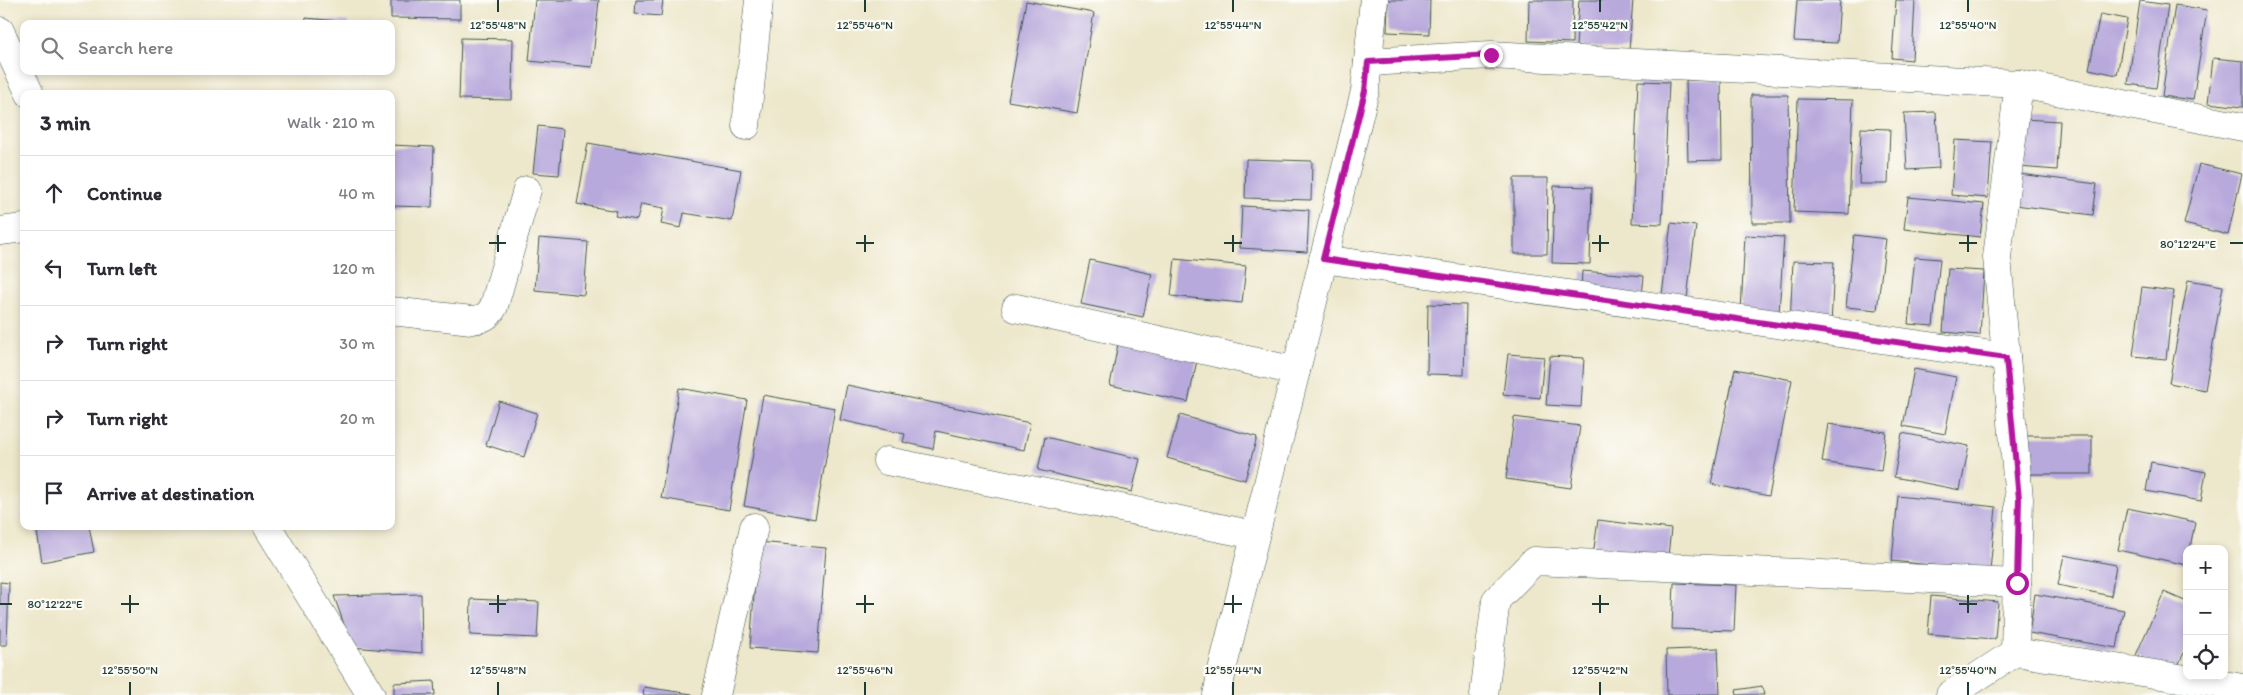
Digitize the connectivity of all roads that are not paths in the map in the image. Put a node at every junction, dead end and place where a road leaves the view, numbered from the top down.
1 (759, 0) edge
2 (1374, 0) edge
3 (0, 31) edge
4 (1368, 62) junction
5 (20, 73) edge
6 (21, 75) edge
7 (2019, 84) junction
8 (28, 90) edge
9 (746, 126) dead end
10 (2243, 127) edge
11 (527, 190) dead end
12 (20, 228) edge
13 (0, 231) edge
14 (1323, 259) junction
15 (1016, 308) dead end
16 (395, 311) edge
17 (2006, 358) junction
18 (1296, 371) junction
19 (887, 461) dead end
20 (754, 527) dead end
21 (269, 530) edge
22 (1255, 535) junction
23 (2017, 583) junction
24 (2015, 652) junction
25 (2243, 688) edge
26 (371, 695) edge
27 (716, 695) edge
28 (1218, 695) edge
29 (1484, 695) edge
30 (1950, 695) edge

1 - 9 street
2 - 4 street
3 - 5 street
4 - 7 street
4 - 14 street
6 - 8 street
7 - 10 street
7 - 17 street
11 - 16 street
12 - 13 street
14 - 17 street
14 - 18 street
15 - 18 street
17 - 23 street
18 - 22 street
19 - 22 street
20 - 27 street
21 - 26 street
22 - 28 street
23 - 24 street
23 - 29 street
24 - 25 street
24 - 30 street

